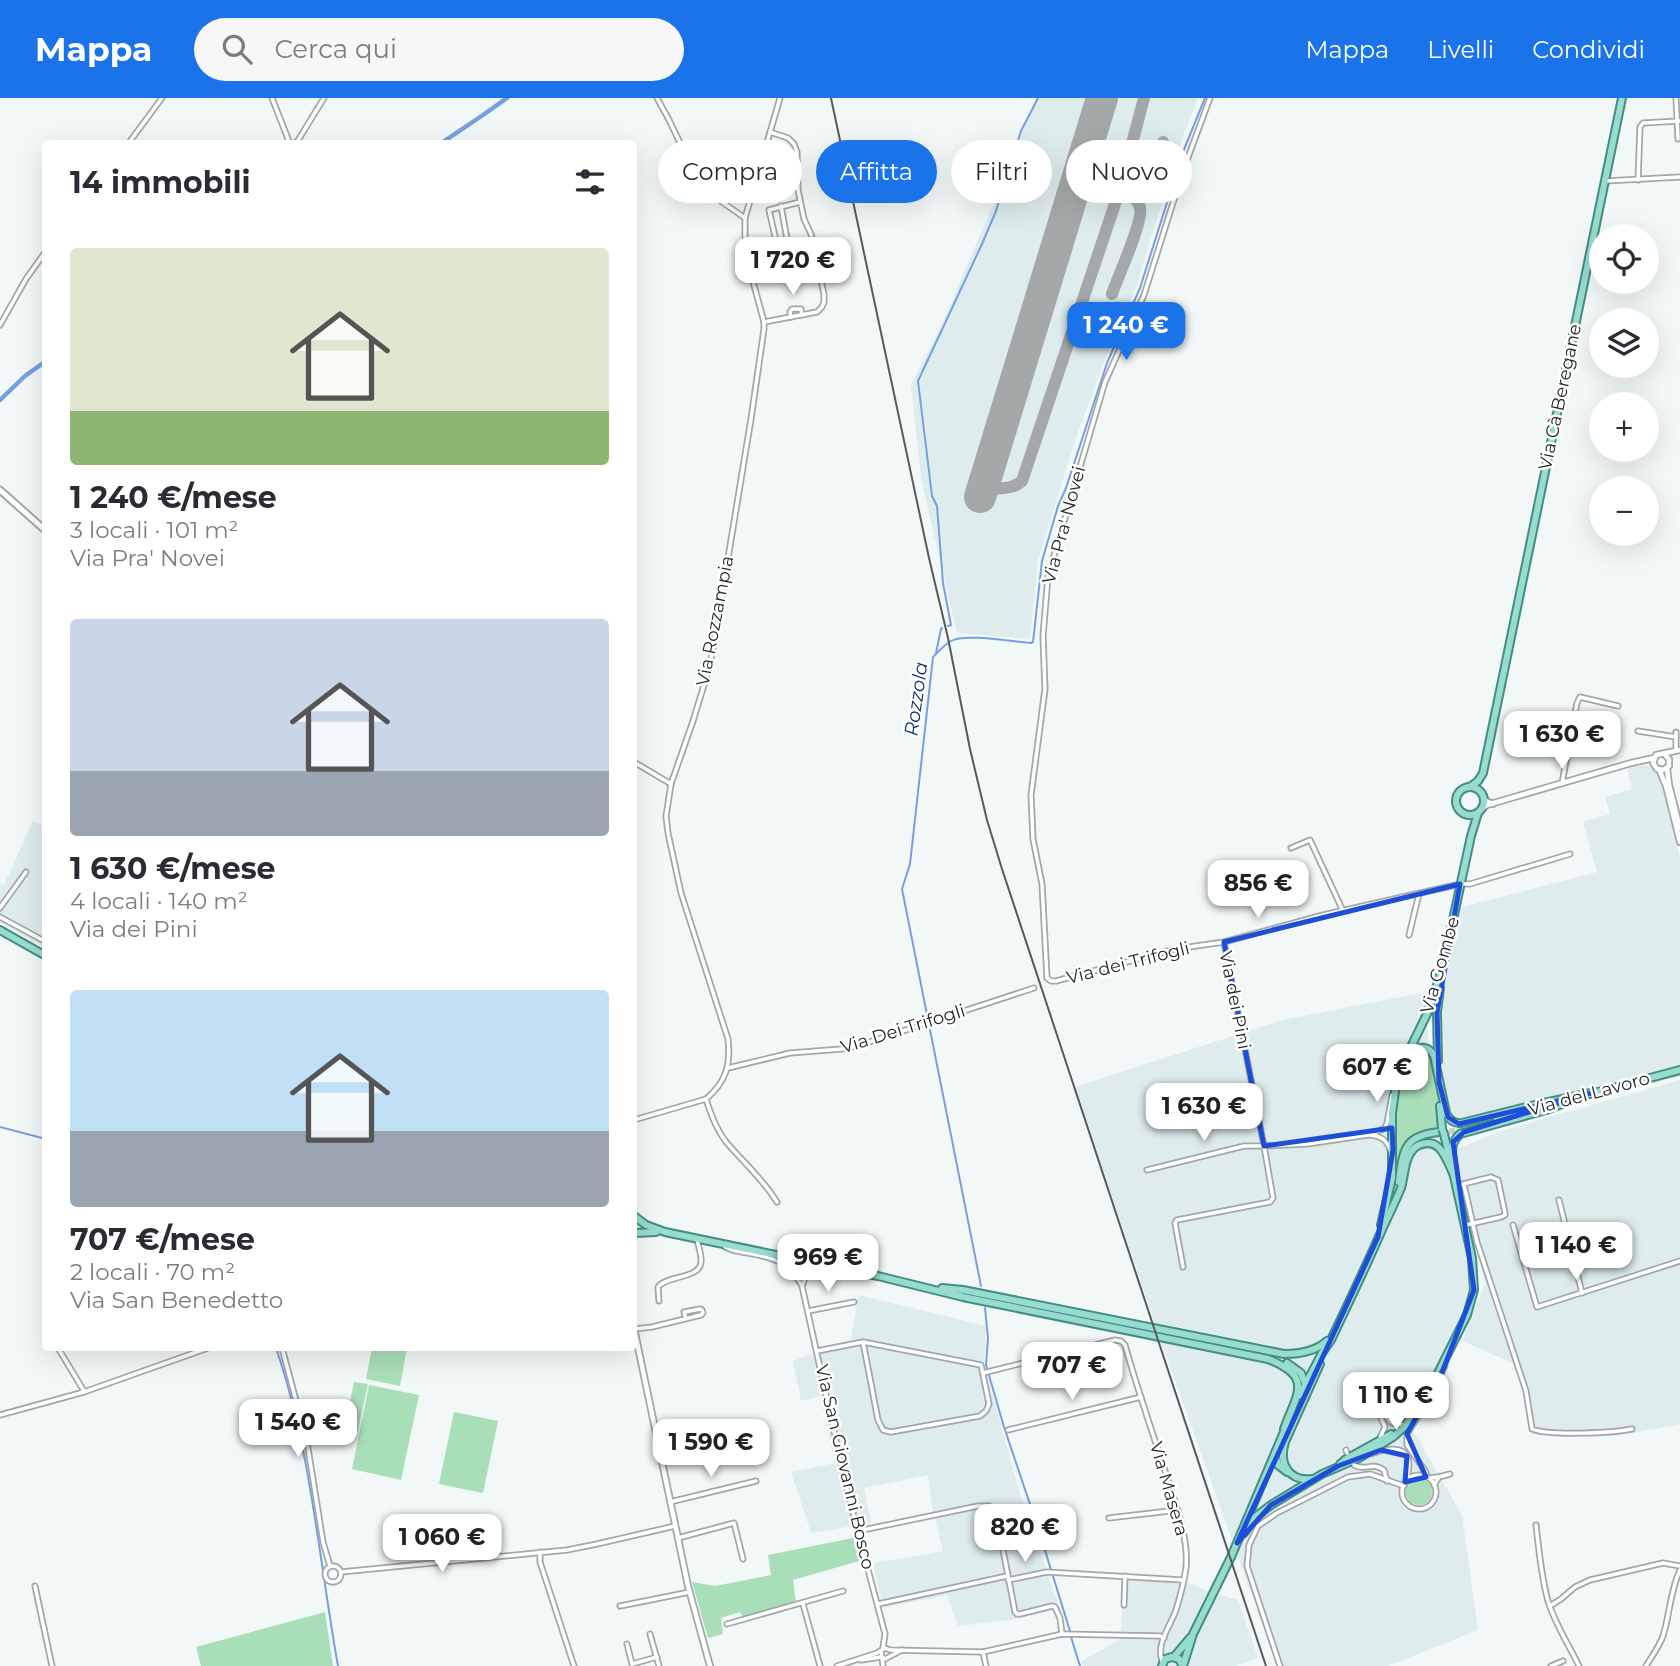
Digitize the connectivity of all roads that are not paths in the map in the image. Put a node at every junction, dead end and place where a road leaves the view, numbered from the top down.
1 (162, 98) edge
2 (272, 98) edge
3 (324, 98) edge
4 (657, 98) edge
5 (780, 98) edge
6 (1210, 98) edge
7 (1622, 98) edge
8 (1676, 98) edge
9 (1679, 121) edge
10 (770, 132) junction
11 (1678, 139) dead end
12 (131, 140) edge
13 (290, 140) edge
14 (298, 140) edge
15 (790, 140) edge
16 (1680, 177) edge
17 (1638, 180) junction
18 (1605, 181) junction
19 (795, 203) edge
20 (800, 203) edge
21 (780, 206) junction
22 (745, 218) junction
23 (42, 257) edge
24 (764, 322) junction
25 (0, 325) edge
26 (0, 490) edge
27 (42, 527) edge
28 (1618, 706) dead end
29 (1637, 731) dead end
30 (1679, 751) edge
31 (1665, 755) junction
32 (1654, 758) junction
33 (1637, 762) junction
34 (637, 764) edge
35 (1668, 765) junction
36 (1656, 767) junction
37 (1483, 773) junction
38 (671, 784) junction
39 (1562, 784) junction
40 (1469, 787) junction
41 (1483, 796) junction
42 (1493, 804) junction
43 (1460, 811) junction
44 (1480, 811) junction
45 (1680, 828) edge
46 (1471, 836) junction
47 (1680, 842) edge
48 (1291, 848) dead end
49 (1570, 854) dead end
50 (26, 872) dead end
51 (1460, 884) junction
52 (1419, 894) junction
53 (0, 908) edge
54 (1343, 911) junction
55 (0, 916) edge
56 (0, 930) edge
57 (1409, 935) dead end
58 (42, 940) edge
59 (1224, 942) junction
60 (42, 954) edge
61 (1443, 966) junction
62 (1046, 972) joint
63 (1034, 988) dead end
64 (728, 1068) junction
65 (1680, 1070) edge
66 (1439, 1082) junction
67 (1396, 1084) junction
68 (1591, 1093) junction
69 (706, 1099) junction
70 (637, 1119) edge
71 (1497, 1119) tunnel mouth
72 (1442, 1132) junction
73 (1368, 1135) junction
74 (1264, 1146) junction
75 (1393, 1166) junction
76 (1147, 1170) dead end
77 (1454, 1175) junction
78 (1459, 1184) junction
79 (1396, 1198) junction
80 (1559, 1200) dead end
81 (777, 1202) dead end
82 (637, 1218) edge
83 (1473, 1223) junction
84 (1465, 1225) junction
85 (1513, 1225) dead end
86 (665, 1232) junction
87 (637, 1233) edge
88 (1378, 1237) junction
89 (697, 1239) junction
90 (717, 1243) junction
91 (1472, 1259) junction
92 (1483, 1259) junction
93 (1680, 1261) edge
94 (1183, 1267) dead end
95 (878, 1276) junction
96 (802, 1286) junction
97 (922, 1286) junction
98 (1582, 1293) junction
99 (659, 1301) dead end
100 (854, 1302) dead end
101 (808, 1311) junction
102 (685, 1319) junction
103 (637, 1328) edge
104 (1332, 1337) junction
105 (637, 1342) edge
106 (863, 1342) junction
107 (60, 1351) edge
108 (200, 1351) edge
109 (283, 1351) edge
110 (817, 1351) junction
111 (1448, 1356) junction
112 (1268, 1359) junction
113 (987, 1372) junction
114 (1306, 1383) junction
115 (84, 1392) junction
116 (1141, 1397) junction
117 (1302, 1404) junction
118 (0, 1415) edge
119 (1406, 1423) junction
120 (1284, 1429) junction
121 (1632, 1429) dead end
122 (1008, 1430) dead end
123 (1376, 1442) junction
124 (1275, 1451) junction
125 (1359, 1458) junction
126 (1354, 1465) dead end
127 (1336, 1467) junction
128 (1450, 1474) dead end
129 (1296, 1477) junction
130 (1315, 1478) junction
131 (1427, 1478) junction
132 (1439, 1478) junction
133 (756, 1480) dead end
134 (1387, 1481) junction
135 (1404, 1484) junction
136 (1434, 1485) junction
137 (670, 1502) junction
138 (1178, 1510) junction
139 (1109, 1518) dead end
140 (1536, 1524) dead end
141 (676, 1526) junction
142 (858, 1531) junction
143 (678, 1538) junction
144 (1237, 1543) junction
145 (540, 1552) junction
146 (743, 1559) dead end
147 (330, 1566) junction
148 (1680, 1568) edge
149 (341, 1572) junction
150 (1125, 1576) junction
151 (1008, 1578) junction
152 (1183, 1580) junction
153 (35, 1586) dead end
154 (843, 1591) dead end
155 (690, 1592) junction
156 (803, 1603) junction
157 (878, 1604) junction
158 (1124, 1605) dead end
159 (620, 1606) dead end
160 (1550, 1606) junction
161 (727, 1624) dead end
162 (650, 1634) dead end
163 (885, 1634) junction
164 (1062, 1634) junction
165 (1193, 1634) junction
166 (1164, 1638) junction
167 (626, 1644) dead end
168 (1161, 1645) junction
169 (983, 1652) junction
170 (890, 1653) junction
171 (882, 1654) junction
172 (657, 1657) junction
173 (1563, 1661) dead end
174 (1165, 1662) edge
175 (632, 1665) edge
176 (52, 1666) edge
177 (574, 1666) edge
178 (659, 1666) edge
179 (710, 1666) edge
180 (820, 1666) edge
181 (837, 1666) edge
182 (884, 1666) edge
183 (986, 1666) edge
184 (1184, 1666) edge
185 (1280, 1666) edge
186 (1551, 1666) edge
187 (1579, 1666) edge
188 (1646, 1666) edge

1 - 12 street
2 - 13 street
3 - 14 street
4 - 22 street
5 - 10 street, Via Rozzampia
6 - 62 street, Via Pra' Novei
7 - 18 main road, Via Cà Beregane
8 - 9 street
9 - 11 street
9 - 17 street
10 - 15 street
10 - 22 street, Via Rozzampia
16 - 17 street
17 - 18 street
18 - 37 main road, Via Cà Beregane
19 - 21 street
20 - 24 street
21 - 21 street
22 - 24 street, Via Rozzampia
23 - 25 street
24 - 38 street, Via Rozzampia
26 - 27 main road
28 - 39 street
29 - 30 street
30 - 31 street
30 - 35 street
31 - 32 street
31 - 35 street
32 - 33 street
32 - 36 street
33 - 36 street
33 - 39 street
34 - 38 street
35 - 36 street
35 - 45 street
36 - 47 street
37 - 40 main road
37 - 41 main road
38 - 64 street, Via Rozzampia
39 - 42 street
40 - 41 main road
40 - 43 main road
41 - 42 street
41 - 44 main road
42 - 44 street
43 - 44 main road
43 - 46 main road
44 - 46 main road, Via Gombe
46 - 51 main road, Via Gombe
48 - 54 street
49 - 51 street, Via dei Trifogli
50 - 53 street
51 - 52 street, Via dei Trifogli
51 - 61 main road, Via Gombe
52 - 54 street, Via dei Trifogli
52 - 57 street
54 - 59 street, Via dei Trifogli
55 - 58 street
56 - 60 main road
59 - 62 street, Via dei Trifogli
59 - 74 street, Via dei Pini
61 - 66 main road
61 - 67 main road, Via Gombe
63 - 64 street, Via Dei Trifogli
64 - 69 street
65 - 68 main road, Via del Lavoro
66 - 67 main road
66 - 68 main road
66 - 72 main road
67 - 73 street
67 - 75 main road, Via Gombe
68 - 71 main road, Via del Lavoro
68 - 77 main road
69 - 70 street
69 - 81 street
72 - 77 main road
72 - 79 main road
73 - 74 street
73 - 75 street
74 - 76 street
74 - 94 street, Via dei Pini
75 - 88 main road, Via Gombe
77 - 78 main road
77 - 79 main road
78 - 83 street
78 - 83 street
78 - 84 main road
79 - 88 main road, Via Gombe
80 - 98 street
82 - 86 main road
83 - 84 street
83 - 92 street
84 - 91 main road
85 - 98 street
86 - 87 main road
86 - 89 main road
88 - 104 main road, Via Gombe
89 - 90 main road
89 - 99 street
90 - 95 main road
90 - 96 street
91 - 92 street
91 - 111 main road
92 - 121 street
93 - 98 street
95 - 96 street
95 - 97 main road
96 - 101 street, Via San Giovanni Bosco
97 - 104 main road
97 - 112 main road
100 - 101 street
101 - 110 street, Via San Giovanni Bosco
102 - 102 street
102 - 103 street
104 - 114 main road, Via Gombe
104 - 117 main road
105 - 137 street
106 - 110 street
106 - 113 street
106 - 113 street
107 - 115 street
108 - 115 street
109 - 147 street
110 - 142 street, Via San Giovanni Bosco
111 - 119 main road
111 - 131 street
112 - 114 main road
112 - 120 main road
113 - 116 street, Via Masera
114 - 117 main road
114 - 120 main road, Via Gombe
115 - 118 street
116 - 122 street
116 - 138 street, Via Masera
117 - 129 main road
119 - 123 main road
119 - 123 street
119 - 125 main road
120 - 124 main road, Via Gombe
123 - 127 main road
124 - 129 main road
124 - 144 main road, Via Gombe
125 - 127 main road
125 - 135 street
126 - 134 street
127 - 130 main road
128 - 132 street
129 - 130 main road
130 - 144 main road
131 - 132 street
131 - 135 street
131 - 136 street
132 - 136 street
133 - 137 street
134 - 135 street
134 - 185 street
135 - 136 street
137 - 141 street
138 - 139 street
138 - 152 street, Via Masera
140 - 160 street
141 - 143 street
141 - 145 street
142 - 151 street
142 - 157 street, Via San Giovanni Bosco
143 - 146 street
143 - 155 street
144 - 165 main road, Via Gombe
145 - 149 street
145 - 177 street
147 - 149 street
147 - 149 street
148 - 160 street
148 - 188 street
150 - 151 street
150 - 152 street
150 - 158 street
151 - 157 street
151 - 164 street
152 - 166 street, Via Masera
153 - 176 street
154 - 156 street
155 - 159 street
155 - 179 street
156 - 161 street
156 - 180 street
157 - 163 street, Via San Giovanni Bosco
160 - 187 street
162 - 172 street
163 - 170 street
163 - 171 street, Via San Giovanni Bosco
164 - 166 street
164 - 169 street
165 - 174 main road
165 - 184 main road
166 - 168 street, Via Masera
167 - 175 street
168 - 174 street
168 - 174 street, Via Masera
169 - 170 street
169 - 183 street
170 - 171 street
170 - 171 street
170 - 182 street, Via San Giovanni Bosco
171 - 181 street
171 - 182 street, Via San Giovanni Bosco
172 - 175 street
172 - 178 street
173 - 186 street
174 - 184 main road

